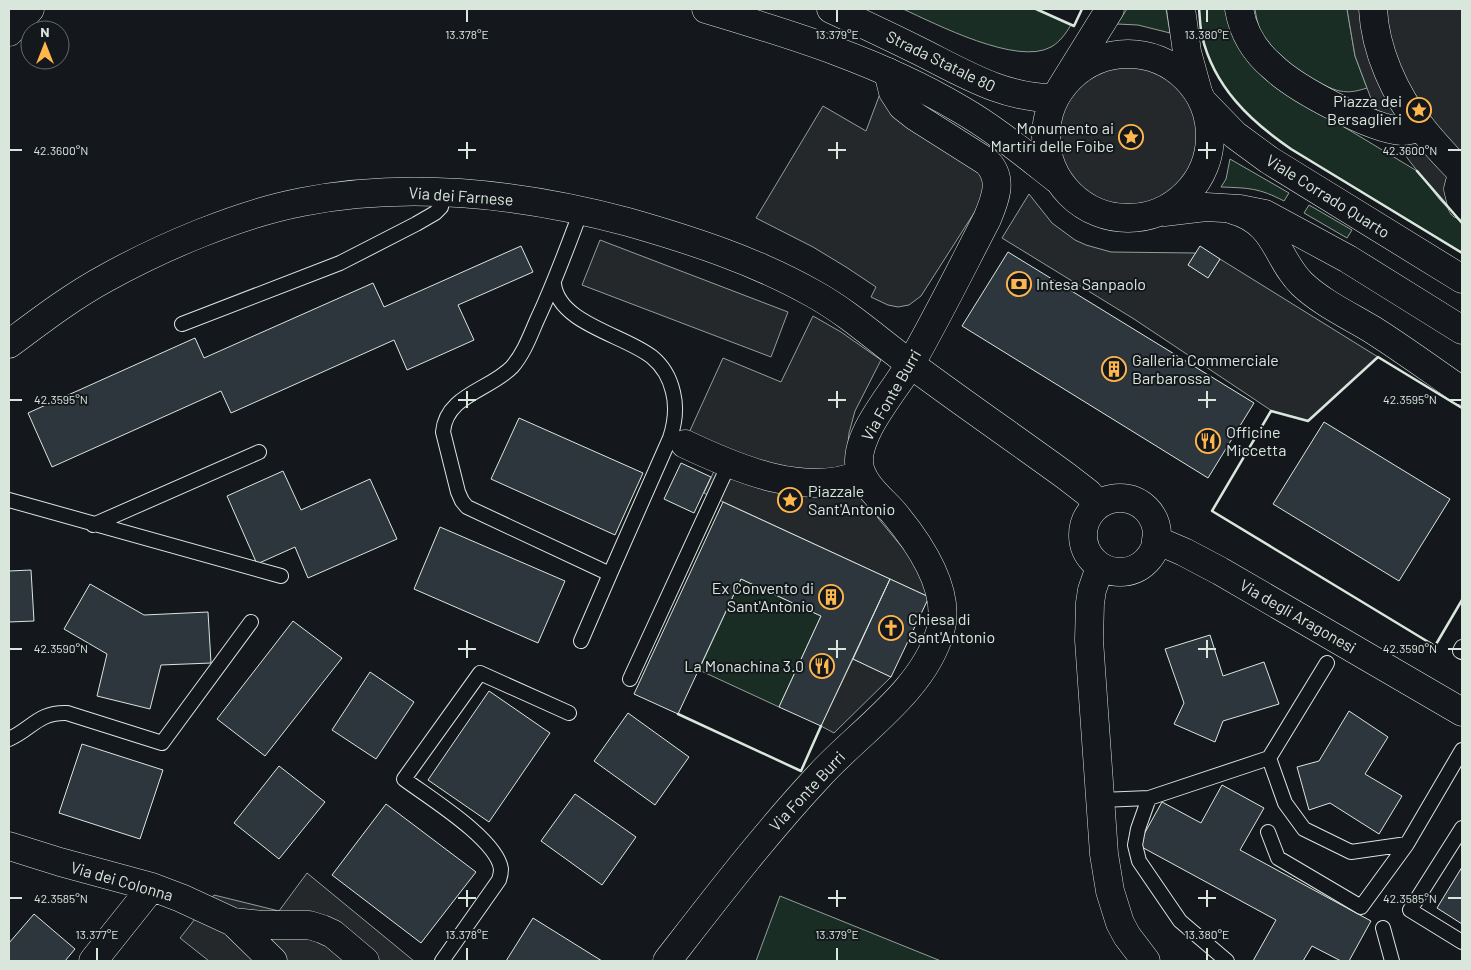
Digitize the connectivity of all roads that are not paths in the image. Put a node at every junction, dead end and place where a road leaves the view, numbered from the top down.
1 (30, 9) edge
2 (706, 9) edge
3 (1110, 9) edge
4 (1181, 9) edge
5 (1239, 9) edge
6 (1373, 9) edge
7 (837, 11) edge
8 (9, 32) edge
9 (888, 72) junction
10 (1058, 93) junction
11 (1200, 97) junction
12 (1420, 126) junction
13 (1462, 174) edge
14 (1058, 180) junction
15 (443, 193) junction
16 (1462, 205) edge
17 (1217, 207) junction
18 (581, 211) junction
19 (1153, 215) junction
20 (1462, 279) edge
21 (554, 284) junction
22 (182, 324) dead end
23 (1462, 330) edge
24 (9, 344) edge
25 (910, 364) junction
26 (1462, 391) edge
27 (685, 444) dead end
28 (259, 452) dead end
29 (729, 464) junction
30 (862, 474) junction
31 (9, 500) edge
32 (1098, 505) junction
33 (93, 525) junction
34 (1156, 540) junction
35 (1100, 567) junction
36 (610, 574) junction
37 (281, 576) dead end
38 (251, 622) dead end
39 (581, 641) dead end
40 (1462, 647) edge
41 (1462, 652) edge
42 (1327, 664) dead end
43 (630, 679) dead end
44 (1462, 712) edge
45 (568, 713) dead end
46 (9, 739) edge
47 (1462, 750) edge
48 (1268, 758) junction
49 (1150, 798) junction
50 (1101, 800) junction
51 (1462, 828) edge
52 (1268, 832) dead end
53 (1407, 844) junction
54 (9, 846) edge
55 (152, 887) junction
56 (233, 922) junction
57 (1383, 928) dead end
58 (1462, 942) edge
59 (93, 961) edge
60 (273, 961) edge
61 (365, 961) edge
62 (442, 961) edge
63 (667, 961) edge
64 (1146, 961) edge
65 (1227, 961) edge
66 (1392, 961) edge

1 - 8 street
2 - 9 street
3 - 10 street
4 - 11 street
5 - 12 street
6 - 12 street
7 - 10 street, Strada Statale 80
9 - 14 street
9 - 25 street, Via Fonte Burri
10 - 11 street
10 - 14 street
11 - 19 street
11 - 20 street, Viale Corrado Quarto
12 - 13 street
13 - 16 street
14 - 19 street
15 - 18 street, Via dei Farnese
15 - 22 lane
15 - 24 street, Via dei Farnese
17 - 19 street
17 - 23 street
17 - 26 street
18 - 21 lane
18 - 25 street, Via dei Farnese
21 - 36 lane
21 - 36 lane
25 - 30 street, Via Fonte Burri
25 - 32 street
27 - 29 street
28 - 33 lane
29 - 30 street
29 - 43 lane
30 - 63 street, Via Fonte Burri
31 - 33 lane
32 - 34 street
32 - 35 street
33 - 37 lane
34 - 35 street
34 - 44 street, Via degli Aragonesi
35 - 50 street
36 - 39 lane
38 - 46 lane
40 - 41 lane
42 - 48 lane
45 - 62 lane
47 - 53 lane
48 - 49 lane
48 - 53 lane
49 - 50 lane
49 - 65 lane
50 - 64 street
51 - 58 lane
52 - 53 lane
54 - 55 street, Via dei Colonna
55 - 56 street, Via dei Colonna
55 - 59 street
56 - 60 street, Via dei Colonna
56 - 61 street, Via dei Colonna
57 - 66 lane

